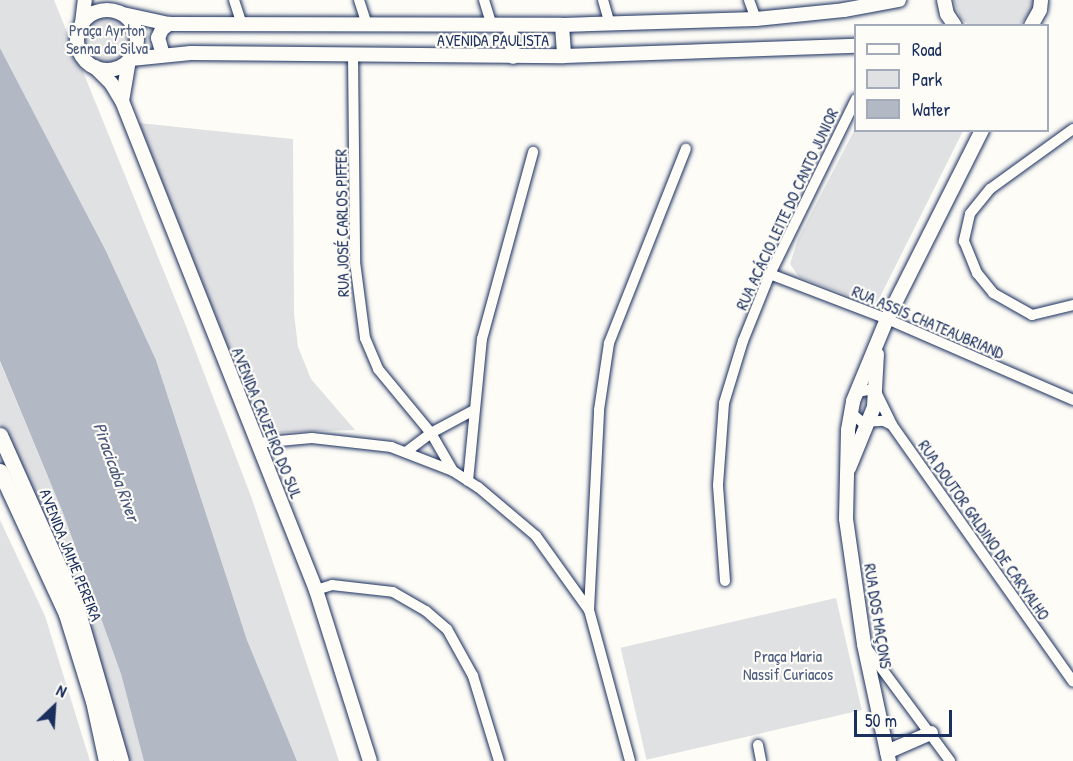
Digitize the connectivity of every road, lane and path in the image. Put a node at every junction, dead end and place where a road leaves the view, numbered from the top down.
1 (85, 0) edge
2 (98, 0) edge
3 (234, 0) edge
4 (359, 0) edge
5 (484, 0) edge
6 (603, 0) edge
7 (749, 0) edge
8 (899, 0) edge
9 (944, 0) edge
10 (1050, 0) edge
11 (116, 12) junction
12 (1036, 17) edge
13 (756, 19) junction
14 (82, 23) junction
15 (169, 24) junction
16 (242, 24) junction
17 (610, 24) junction
18 (954, 24) edge
19 (367, 25) junction
20 (562, 25) junction
21 (492, 26) junction
22 (510, 26) junction
23 (854, 46) edge
24 (163, 55) junction
25 (353, 55) junction
26 (564, 56) junction
27 (513, 57) junction
28 (130, 60) junction
29 (95, 68) junction
30 (122, 101) junction
31 (854, 101) edge
32 (1073, 129) edge
33 (981, 132) edge
34 (686, 149) dead end
35 (533, 152) dead end
36 (770, 273) junction
37 (1073, 305) edge
38 (887, 319) junction
39 (877, 349) junction
40 (857, 392) junction
41 (877, 394) junction
42 (1073, 400) edge
43 (474, 410) junction
44 (850, 413) junction
45 (868, 421) junction
46 (892, 425) junction
47 (431, 433) junction
48 (0, 435) edge
49 (257, 443) junction
50 (406, 452) junction
51 (0, 471) edge
52 (453, 471) junction
53 (846, 475) junction
54 (468, 481) junction
55 (725, 581) dead end
56 (316, 590) junction
57 (589, 610) junction
58 (864, 645) junction
59 (1073, 682) edge
60 (931, 733) junction
61 (758, 745) dead end
62 (888, 757) edge
63 (106, 761) edge
64 (121, 761) edge
65 (370, 761) edge
66 (499, 761) edge
67 (630, 761) edge
68 (761, 761) edge
69 (950, 761) edge

1 - 14 street
2 - 11 street
3 - 16 street
4 - 19 street
5 - 21 street
6 - 17 street
7 - 13 street
8 - 13 street, AVENIDA PAULISTA
9 - 18 street
10 - 12 street
11 - 14 street
11 - 15 street, AVENIDA PAULISTA
11 - 28 street
13 - 17 street, AVENIDA PAULISTA
14 - 29 street
15 - 16 street, AVENIDA PAULISTA
15 - 24 street
16 - 19 street, AVENIDA PAULISTA
17 - 20 street, AVENIDA PAULISTA
19 - 21 street, AVENIDA PAULISTA
20 - 22 street, AVENIDA PAULISTA
20 - 26 street
21 - 22 street, AVENIDA PAULISTA
22 - 27 street
23 - 26 street, AVENIDA PAULISTA
24 - 25 street, AVENIDA PAULISTA
24 - 28 street, AVENIDA PAULISTA
25 - 27 street, AVENIDA PAULISTA
25 - 47 street, RUA JOSÉ CARLOS PIFFER
26 - 27 street, AVENIDA PAULISTA
28 - 29 street
28 - 30 street
29 - 30 street, AVENIDA CRUZEIRO DO SUL
30 - 49 street, AVENIDA CRUZEIRO DO SUL
31 - 36 street, RUA ACÁCIO LEITE DO CANTO JUNIOR
32 - 37 street
33 - 38 street, RUA DOS MAÇONS
34 - 57 street
35 - 43 street
36 - 38 street, RUA ASSIS CHATEAUBRIAND
36 - 55 street, RUA ACÁCIO LEITE DO CANTO JUNIOR
38 - 39 street, RUA DOS MAÇONS
38 - 42 street, RUA ASSIS CHATEAUBRIAND
39 - 40 street, RUA DOS MAÇONS
39 - 41 street, RUA DOS MAÇONS
40 - 41 street
40 - 44 street, RUA DOS MAÇONS
41 - 45 street, RUA DOS MAÇONS
41 - 46 street, RUA DOUTOR GALDINO DE CARVALHO
43 - 47 street
43 - 54 street
44 - 45 street
44 - 53 street, RUA DOS MAÇONS
45 - 46 street
45 - 53 street, RUA DOS MAÇONS
46 - 59 street, RUA DOUTOR GALDINO DE CARVALHO
47 - 50 street
47 - 52 street, RUA JOSÉ CARLOS PIFFER
48 - 64 main road, AVENIDA JAIME PEREIRA
49 - 50 street
49 - 56 street, AVENIDA CRUZEIRO DO SUL
50 - 52 street
51 - 63 main road, AVENIDA JAIME PEREIRA
52 - 54 street
53 - 58 street, RUA DOS MAÇONS
54 - 57 street
56 - 65 street, AVENIDA CRUZEIRO DO SUL
56 - 66 street
57 - 67 street
58 - 60 street
58 - 62 street, RUA DOS MAÇONS
60 - 62 street
60 - 69 street
61 - 68 street

